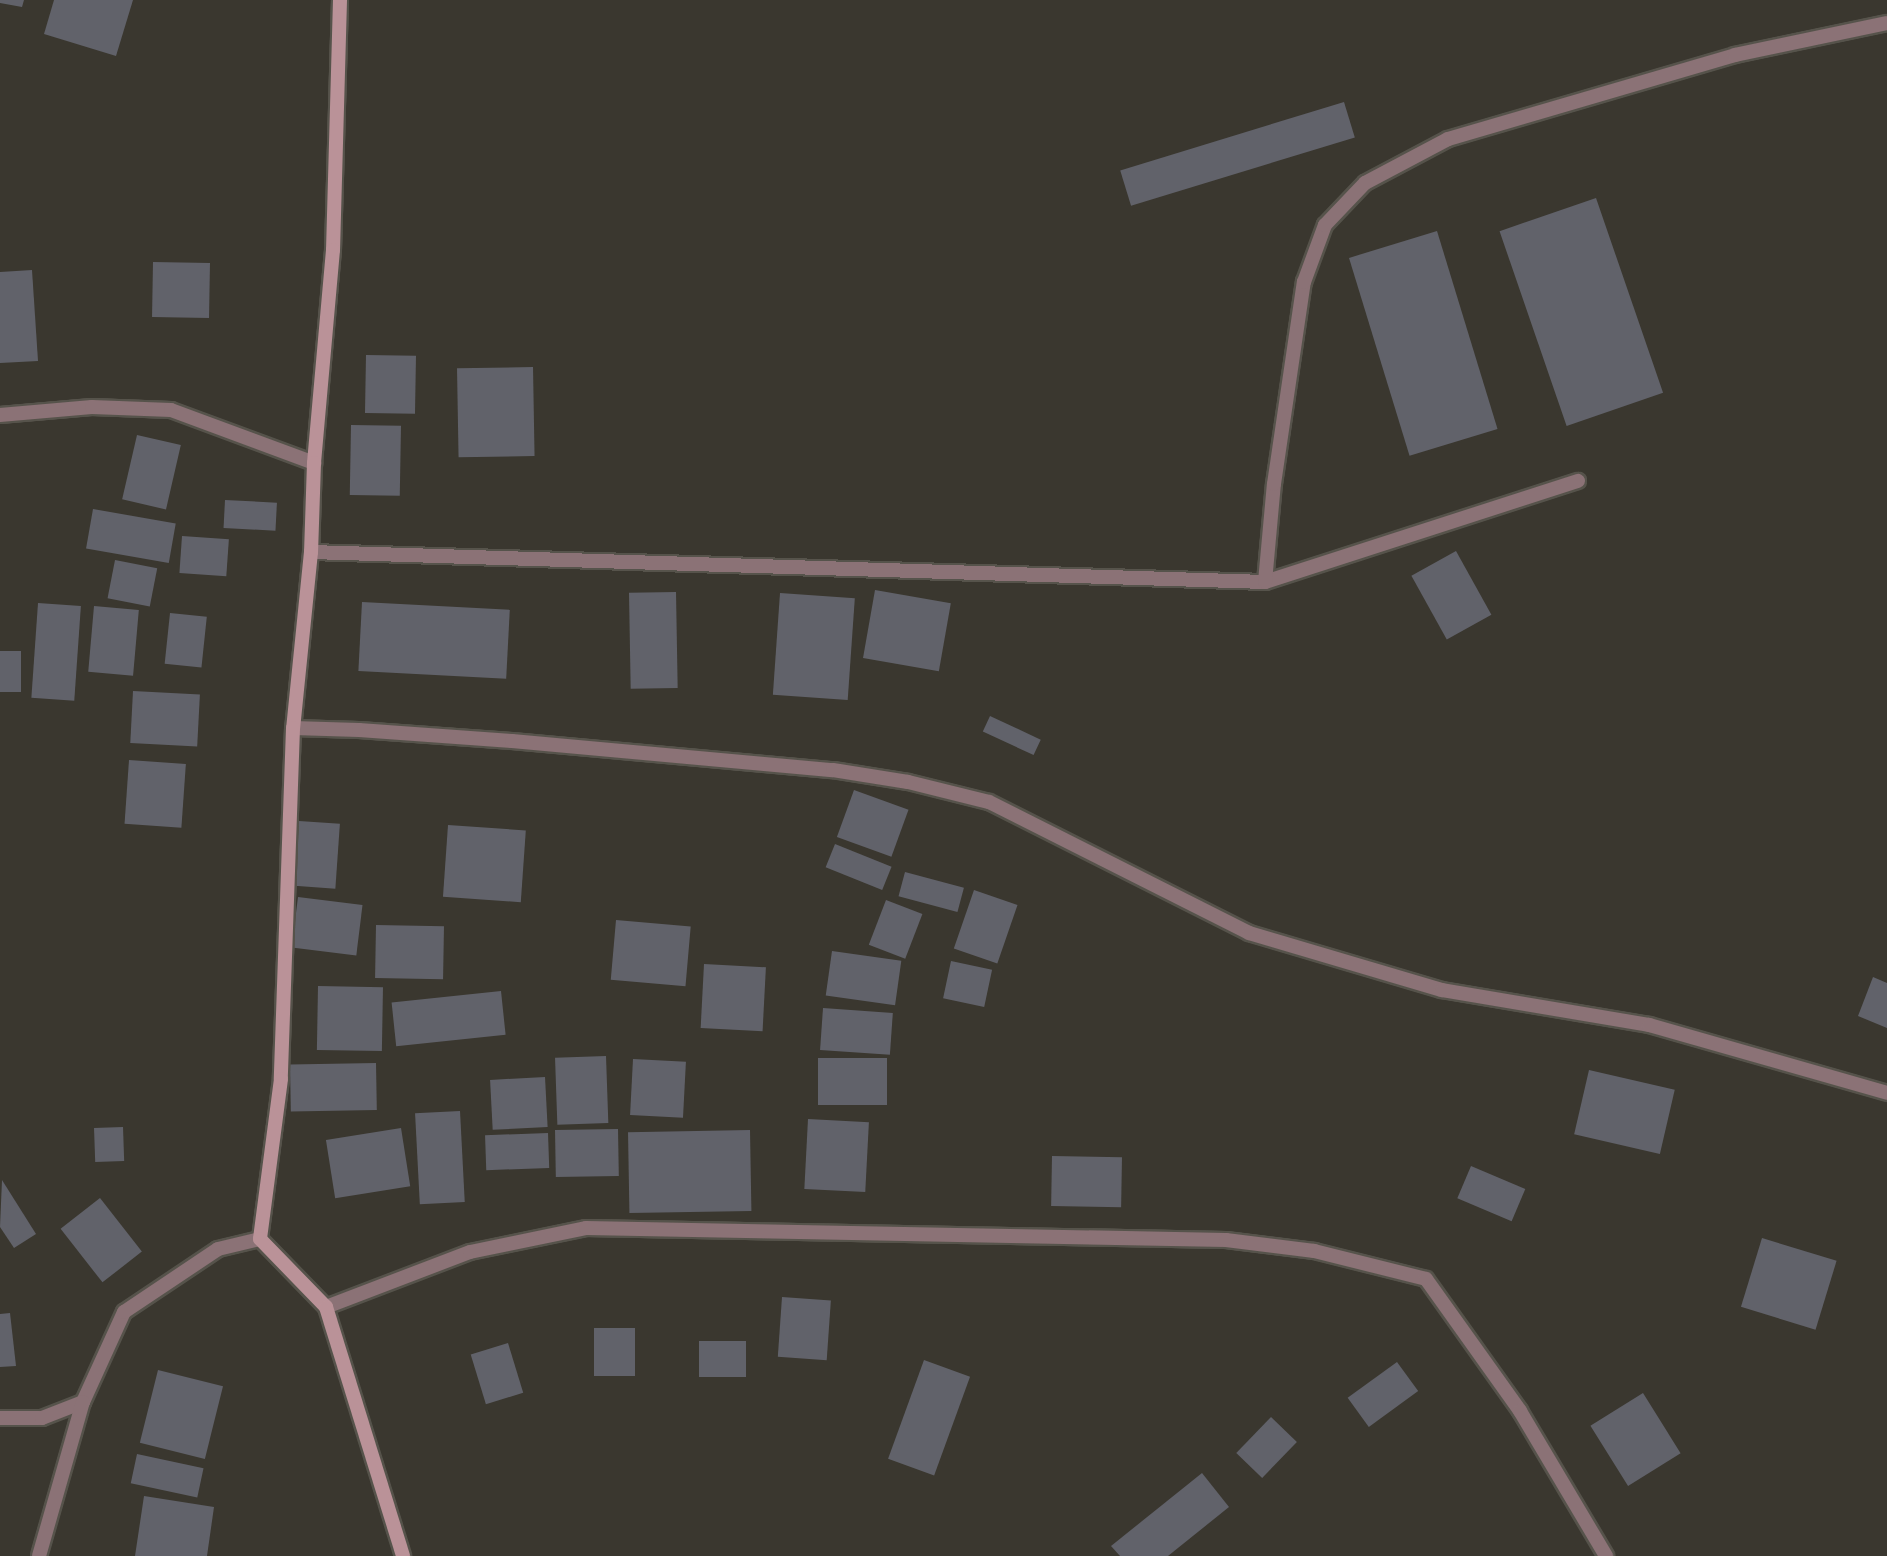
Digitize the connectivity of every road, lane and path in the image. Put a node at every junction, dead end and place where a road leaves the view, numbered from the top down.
1 (340, 0) edge
2 (1887, 23) edge
3 (0, 415) edge
4 (314, 463) junction
5 (1578, 481) dead end
6 (312, 552) junction
7 (1265, 582) junction
8 (293, 729) junction
9 (1887, 1093) edge
10 (260, 1239) junction
11 (326, 1307) junction
12 (83, 1402) junction
13 (0, 1418) edge
14 (39, 1556) edge
15 (403, 1556) edge
16 (1606, 1556) edge

1 - 4 street
2 - 7 street
3 - 4 street
4 - 6 street
5 - 7 street
6 - 7 street
6 - 8 street
8 - 9 street
8 - 10 street
10 - 11 street
10 - 12 street
11 - 15 street
11 - 16 street
12 - 13 street
12 - 14 street

